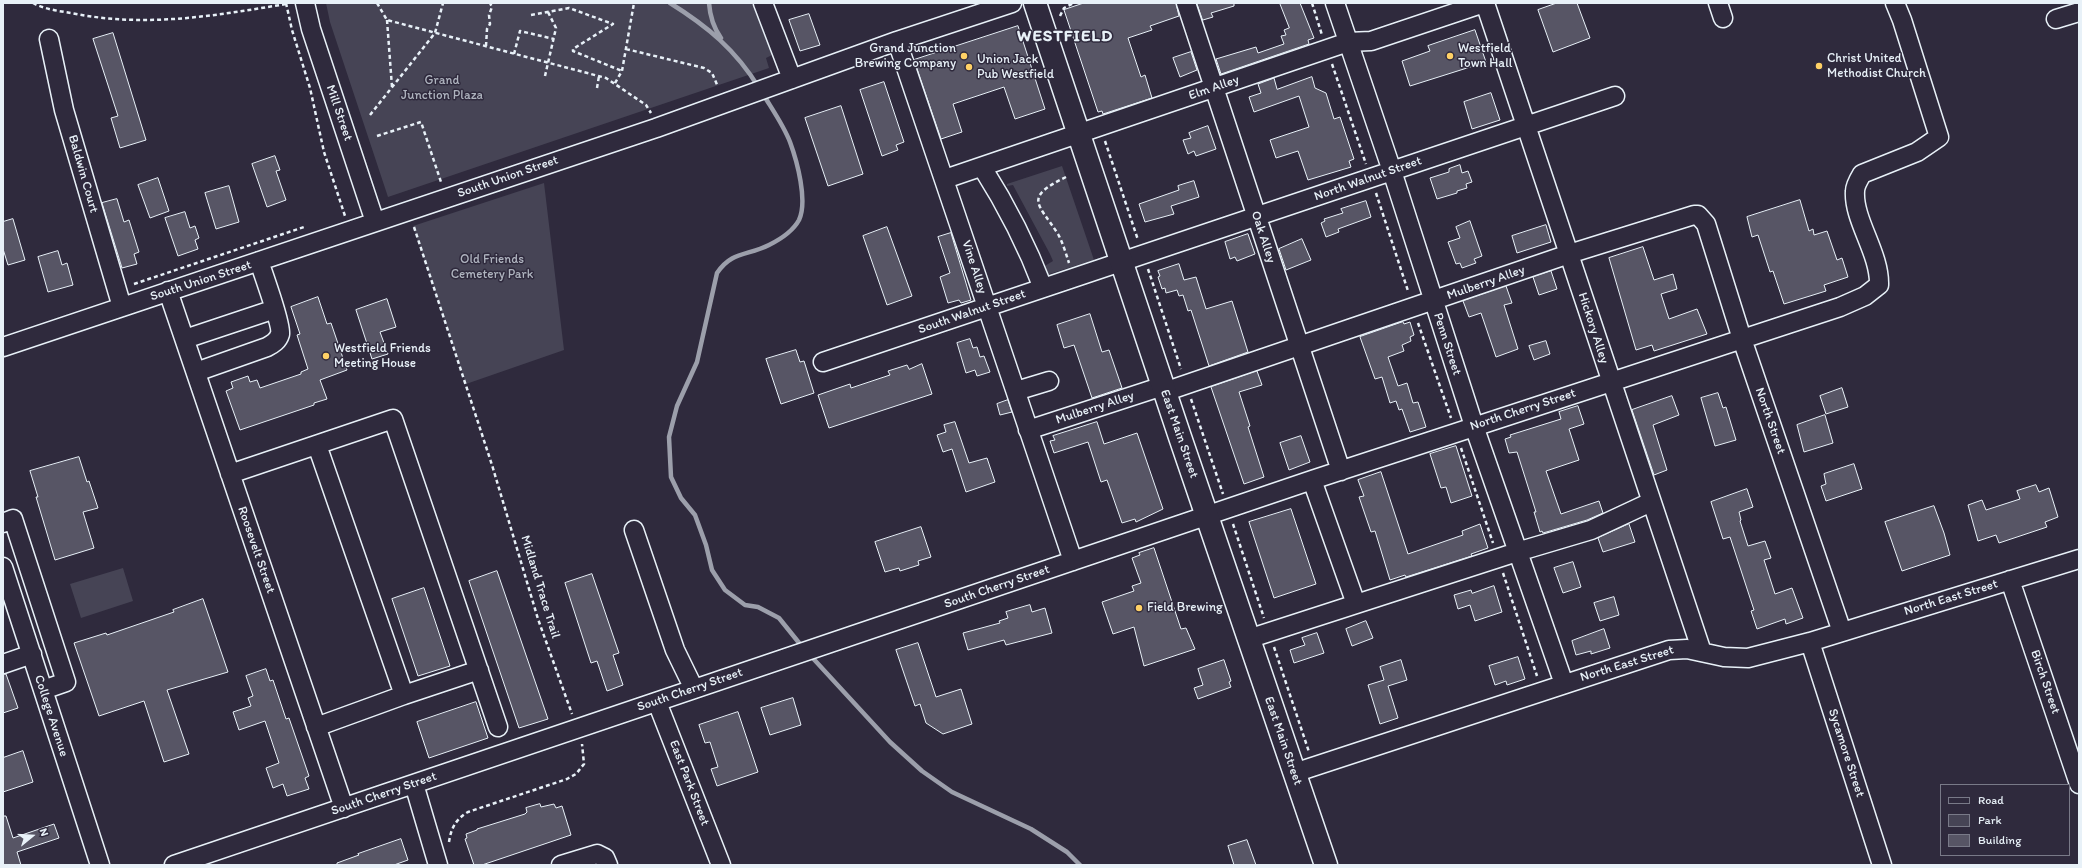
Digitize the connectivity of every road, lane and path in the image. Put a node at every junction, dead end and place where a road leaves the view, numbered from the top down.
1 (33, 3) edge
2 (305, 3) edge
3 (377, 3) edge
4 (443, 3) edge
5 (490, 3) edge
6 (634, 3) edge
7 (763, 3) edge
8 (1012, 3) edge
9 (1035, 3) edge
10 (1186, 3) edge
11 (1312, 3) edge
12 (1335, 3) edge
13 (1485, 3) edge
14 (1895, 3) edge
15 (286, 4) edge
16 (548, 12) junction
17 (2079, 12) edge
18 (531, 15) dead end
19 (387, 20) junction
20 (2056, 20) dead end
21 (436, 31) junction
22 (49, 39) dead end
23 (554, 39) junction
24 (897, 41) junction
25 (1348, 42) junction
26 (486, 46) junction
27 (626, 49) junction
28 (1327, 49) junction
29 (514, 54) junction
30 (548, 63) junction
31 (622, 71) junction
32 (545, 76) dead end
33 (599, 76) junction
34 (784, 82) junction
35 (616, 83) junction
36 (392, 87) junction
37 (718, 87) dead end
38 (1214, 87) junction
39 (597, 88) dead end
40 (1615, 96) dead end
41 (370, 115) dead end
42 (1526, 126) junction
43 (656, 128) junction
44 (1080, 135) junction
45 (377, 136) dead end
46 (982, 168) junction
47 (1359, 168) dead end
48 (1392, 171) junction
49 (1066, 177) dead end
50 (945, 179) junction
51 (441, 182) dead end
52 (1694, 215) joint
53 (1256, 216) junction
54 (375, 222) junction
55 (413, 226) dead end
56 (1569, 254) junction
57 (259, 261) junction
58 (1122, 261) junction
59 (1071, 269) dead end
60 (1043, 288) junction
61 (168, 291) junction
62 (1433, 300) junction
63 (122, 307) junction
64 (273, 307) junction
65 (987, 307) junction
66 (185, 339) junction
67 (1742, 339) junction
68 (1299, 346) junction
69 (3, 347) edge
70 (823, 362) dead end
71 (196, 372) junction
72 (1049, 381) dead end
73 (1611, 382) junction
74 (1163, 389) junction
75 (1016, 391) junction
76 (1474, 426) junction
77 (1028, 430) junction
78 (317, 445) junction
79 (1341, 471) junction
80 (230, 474) junction
81 (1312, 480) junction
82 (1651, 502) junction
83 (1207, 516) junction
84 (3, 523) edge
85 (634, 530) dead end
86 (1517, 552) junction
87 (2079, 559) edge
88 (1073, 561) junction
89 (3, 567) edge
90 (2010, 580) junction
91 (1356, 604) junction
92 (1842, 632) junction
93 (1248, 639) junction
94 (1810, 642) junction
95 (1702, 652) junction
96 (32, 654) junction
97 (3, 664) edge
98 (479, 670) junction
99 (1564, 684) junction
100 (694, 689) junction
101 (43, 690) junction
102 (404, 695) junction
103 (657, 702) junction
104 (316, 727) junction
105 (498, 727) dead end
106 (578, 728) junction
107 (1294, 772) junction
108 (414, 784) junction
109 (2079, 784) edge
110 (344, 808) junction
111 (449, 844) dead end
112 (100, 865) edge
113 (174, 865) edge
114 (438, 865) edge
115 (561, 865) edge
116 (608, 865) edge
117 (721, 865) edge
118 (1326, 865) edge
119 (1882, 865) edge

1 - 15 path
2 - 54 street, Mill Street
3 - 19 path
4 - 21 path
5 - 26 path
6 - 27 path
7 - 34 street
8 - 24 street, South Union Street
9 - 44 main road, East Main Street
10 - 38 street, Oak Alley
11 - 28 path
12 - 25 street, Penn Street
13 - 25 street, Elm Alley
13 - 42 street, Hickory Alley
14 - 67 street, North Cherry Street
16 - 18 path
16 - 23 path
16 - 31 path
17 - 20 street
19 - 21 path
19 - 36 path
21 - 26 path
21 - 36 path
22 - 63 street, Baldwin Court
23 - 29 path
23 - 30 path
24 - 34 street, South Union Street
24 - 50 street, Vine Alley
25 - 28 street, Elm Alley
25 - 48 street, Penn Street
26 - 29 path
27 - 31 path
27 - 37 path
28 - 38 street, Elm Alley
28 - 47 path
29 - 30 path
30 - 32 path
30 - 33 path
31 - 35 path
33 - 35 path
33 - 39 path
34 - 43 street, South Union Street
35 - 43 path
36 - 41 path
38 - 44 street, Elm Alley
38 - 53 street, Oak Alley
40 - 42 street, North Walnut Street
42 - 48 street, North Walnut Street
42 - 56 street, Hickory Alley
43 - 54 street, South Union Street
44 - 46 street, Elm Alley
44 - 58 main road, East Main Street
45 - 51 path
46 - 50 street, Elm Alley
46 - 60 street
48 - 53 street, North Walnut Street
48 - 62 street, Penn Street
49 - 59 path
50 - 65 street, Vine Alley
52 - 56 street, Mulberry Alley
52 - 67 street, North Street
53 - 58 street, North Walnut Street
53 - 68 street, Oak Alley
54 - 57 street, South Union Street
55 - 106 path, Midland Trace Trail
56 - 62 street, Mulberry Alley
56 - 73 street, Hickory Alley
57 - 61 street, South Union Street
57 - 64 street
58 - 60 street, South Walnut Street
58 - 74 main road, East Main Street
60 - 65 street, South Walnut Street
61 - 63 street, South Union Street
61 - 66 street, Roosevelt Street
62 - 68 street, Mulberry Alley
62 - 76 street, Penn Street
63 - 69 street, South Union Street
64 - 66 street
64 - 71 street
65 - 70 street, South Walnut Street
65 - 75 street, Vine Alley
66 - 71 street, Roosevelt Street
67 - 73 street, North Cherry Street
67 - 92 street, North Street
68 - 74 street, Mulberry Alley
68 - 79 street, Oak Alley
71 - 80 street, Roosevelt Street
72 - 75 street
73 - 76 street, North Cherry Street
73 - 82 street, Hickory Alley
74 - 77 street, Mulberry Alley
74 - 83 main road, East Main Street
75 - 77 street, Vine Alley
76 - 79 street, North Cherry Street
76 - 86 street, Penn Street
77 - 88 street, Vine Alley
78 - 80 street
78 - 98 street
78 - 102 street
79 - 81 street, North Cherry Street
80 - 104 street, Roosevelt Street
81 - 83 street, North Cherry Street
81 - 91 street
82 - 86 street
82 - 95 street, Hickory Alley
83 - 88 street, South Cherry Street
83 - 93 main road, East Main Street
84 - 101 street
85 - 100 street
86 - 91 street
86 - 99 street, Penn Street
87 - 90 street, North East Street
88 - 100 street, South Cherry Street
89 - 96 street, College Avenue
90 - 92 street, North East Street
90 - 109 street, Birch Street
91 - 93 street
92 - 94 street, North East Street
93 - 107 main road, East Main Street
94 - 95 street, North East Street
94 - 119 street, Sycamore Street
95 - 99 street, North East Street
96 - 97 street
96 - 101 street, College Avenue
98 - 102 street
98 - 105 street
99 - 107 street, North East Street
100 - 103 street, South Cherry Street
101 - 112 street, College Avenue
102 - 104 street
103 - 106 street, South Cherry Street
103 - 117 street, East Park Street
104 - 110 street, Roosevelt Street
106 - 108 street, South Cherry Street
106 - 111 path, Midland Trace Trail
107 - 118 main road, East Main Street
108 - 110 street, South Cherry Street
108 - 114 street
110 - 113 street, South Cherry Street
115 - 116 street

